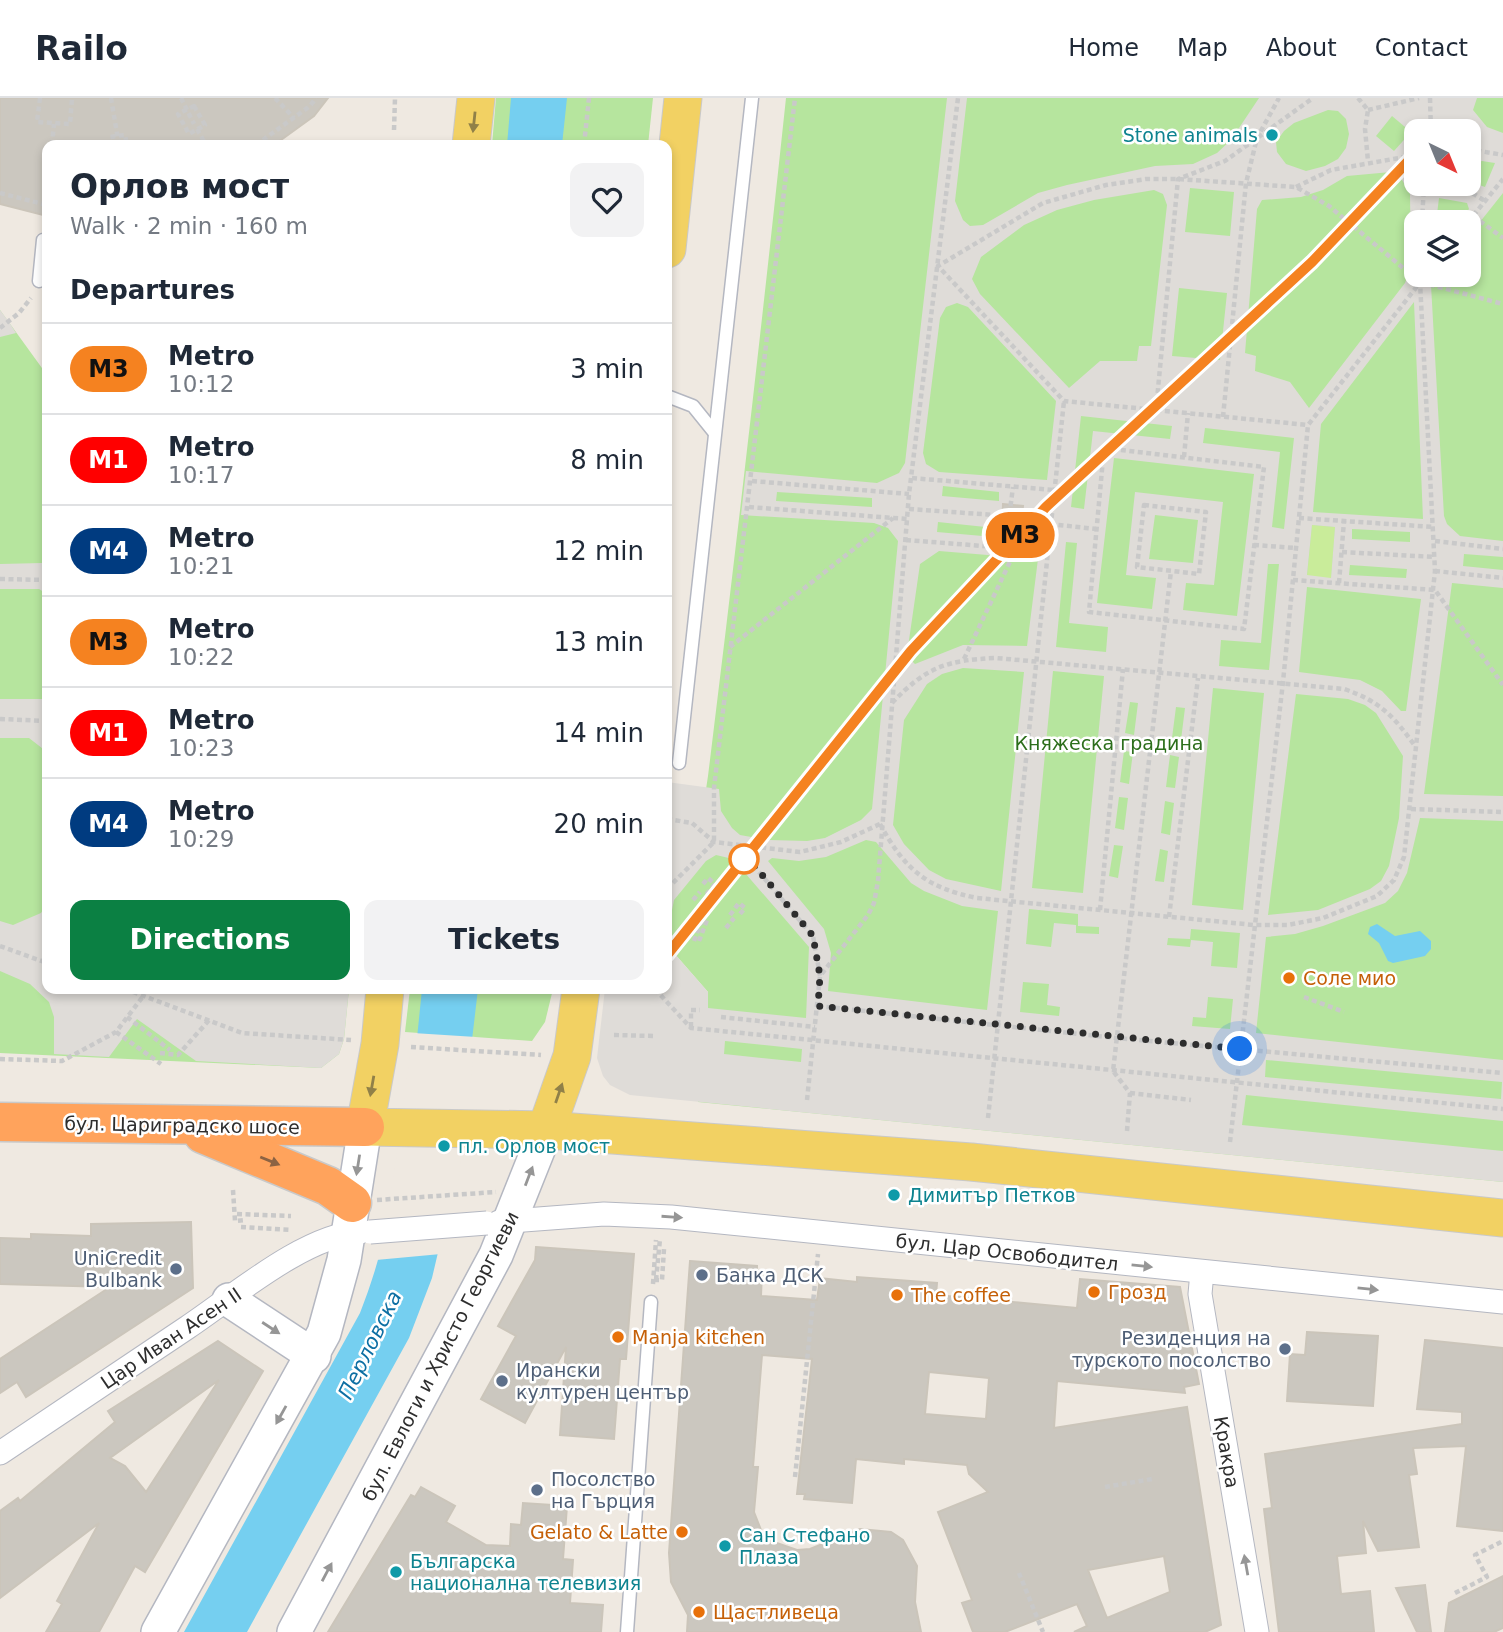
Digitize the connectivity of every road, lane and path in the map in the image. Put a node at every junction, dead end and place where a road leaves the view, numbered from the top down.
1 (40, 98) edge
2 (72, 98) edge
3 (111, 98) edge
4 (181, 98) edge
5 (275, 98) edge
6 (316, 98) edge
7 (396, 98) edge
8 (476, 98) edge
9 (589, 98) edge
10 (683, 98) edge
11 (752, 98) edge
12 (795, 98) edge
13 (958, 98) edge
14 (1279, 98) edge
15 (1313, 98) edge
16 (1358, 98) edge
17 (1419, 98) edge
18 (1430, 98) edge
19 (187, 110) junction
20 (1368, 110) junction
21 (294, 118) junction
22 (1431, 119) edge
23 (54, 124) junction
24 (196, 127) junction
25 (394, 130) dead end
26 (118, 135) junction
27 (1257, 138) junction
28 (52, 140) edge
29 (110, 140) edge
30 (118, 140) edge
31 (126, 140) edge
32 (203, 140) edge
33 (263, 140) edge
34 (472, 140) edge
35 (585, 140) edge
36 (1481, 151) edge
37 (1503, 155) edge
38 (1404, 156) edge
39 (1367, 161) junction
40 (1178, 179) junction
41 (1503, 179) edge
42 (1246, 183) junction
43 (1296, 187) junction
44 (0, 193) edge
45 (1477, 196) edge
46 (672, 201) edge
47 (1485, 201) junction
48 (42, 204) edge
49 (1478, 210) edge
50 (1481, 222) edge
51 (1503, 239) edge
52 (42, 250) edge
53 (938, 266) junction
54 (1404, 269) edge
55 (39, 281) joint
56 (1416, 287) edge
57 (1420, 287) edge
58 (1440, 287) edge
59 (1503, 303) edge
60 (0, 328) edge
61 (672, 398) edge
62 (1064, 401) junction
63 (1156, 410) junction
64 (1188, 413) junction
65 (1223, 417) junction
66 (1308, 425) junction
67 (714, 433) junction
68 (1184, 457) junction
69 (912, 478) junction
70 (752, 481) junction
71 (1013, 487) junction
72 (1054, 490) junction
73 (909, 494) junction
74 (749, 507) junction
75 (909, 509) junction
76 (1009, 516) junction
77 (893, 518) junction
78 (1299, 518) junction
79 (908, 519) junction
80 (1344, 521) junction
81 (1050, 524) junction
82 (1434, 527) junction
83 (1096, 529) junction
84 (905, 540) junction
85 (1435, 541) junction
86 (1254, 545) junction
87 (1005, 548) junction
88 (1296, 548) junction
89 (1016, 549) junction
90 (1503, 549) edge
91 (1048, 551) junction
92 (1342, 552) junction
93 (1435, 557) junction
94 (1171, 571) junction
95 (1435, 571) junction
96 (1503, 578) edge
97 (0, 579) edge
98 (42, 580) edge
99 (1293, 580) junction
100 (1339, 583) junction
101 (1435, 590) junction
102 (1165, 620) junction
103 (730, 647) junction
104 (963, 659) junction
105 (1037, 662) junction
106 (1123, 669) junction
107 (1159, 673) junction
108 (1198, 677) junction
109 (1283, 682) junction
110 (1503, 685) edge
111 (891, 704) junction
112 (0, 719) edge
113 (42, 721) edge
114 (1416, 747) junction
115 (679, 762) dead end
116 (1411, 809) junction
117 (1503, 812) edge
118 (672, 820) edge
119 (880, 824) junction
120 (714, 842) junction
121 (737, 846) junction
122 (672, 884) edge
123 (703, 884) dead end
124 (692, 899) dead end
125 (1011, 901) junction
126 (1100, 910) junction
127 (1133, 913) junction
128 (740, 914) dead end
129 (1169, 917) junction
130 (706, 920) dead end
131 (1254, 925) junction
132 (727, 929) dead end
133 (698, 941) dead end
134 (0, 946) edge
135 (42, 961) edge
136 (820, 976) junction
137 (141, 994) edge
138 (385, 994) edge
139 (580, 994) edge
140 (660, 994) edge
141 (144, 995) junction
142 (1304, 997) dead end
143 (818, 1006) junction
144 (700, 1010) dead end
145 (1345, 1012) dead end
146 (127, 1017) junction
147 (721, 1017) dead end
148 (210, 1019) junction
149 (998, 1026) junction
150 (815, 1027) junction
151 (691, 1028) junction
152 (116, 1032) junction
153 (614, 1035) dead end
154 (654, 1036) dead end
155 (1116, 1038) junction
156 (813, 1040) junction
157 (362, 1041) dead end
158 (403, 1046) dead end
159 (1240, 1049) junction
160 (170, 1050) dead end
161 (160, 1053) dead end
162 (528, 1055) dead end
163 (995, 1058) junction
164 (0, 1059) edge
165 (161, 1064) dead end
166 (1113, 1072) junction
167 (1503, 1073) edge
168 (1236, 1083) junction
169 (1130, 1093) junction
170 (807, 1100) dead end
171 (1191, 1100) dead end
172 (1503, 1109) edge
173 (988, 1118) dead end
174 (0, 1122) edge
175 (184, 1126) junction
176 (378, 1127) junction
177 (529, 1130) junction
178 (1127, 1131) dead end
179 (1230, 1142) dead end
180 (233, 1190) dead end
181 (496, 1192) dead end
182 (237, 1214) dead end
183 (291, 1216) dead end
184 (362, 1217) junction
185 (1503, 1218) edge
186 (244, 1220) dead end
187 (499, 1222) junction
188 (241, 1227) dead end
189 (292, 1230) dead end
190 (659, 1230) dead end
191 (821, 1233) junction
192 (665, 1249) dead end
193 (1202, 1272) junction
194 (229, 1300) junction
195 (651, 1302) dead end
196 (1503, 1303) edge
197 (314, 1356) junction
198 (0, 1453) edge
199 (795, 1477) dead end
200 (1152, 1479) dead end
201 (1105, 1487) dead end
202 (1503, 1541) edge
203 (1019, 1573) dead end
204 (1455, 1592) dead end
205 (158, 1632) edge
206 (294, 1632) edge
207 (627, 1632) edge
208 (1043, 1632) edge
209 (1257, 1632) edge

1 - 23 path
2 - 23 path
3 - 26 path
4 - 19 path
5 - 21 path
6 - 21 path
7 - 25 path
8 -> 34 main road
9 - 35 path
10 - 46 main road
11 - 67 lane
12 - 70 path
13 - 53 path
14 - 27 path
15 - 27 path
16 - 20 path
17 - 20 path
18 - 22 path
19 - 24 path
19 - 24 path
19 - 24 path
20 - 39 path
21 - 33 path
23 - 28 path
24 - 32 path
26 - 29 path
26 - 30 path
26 - 31 path
27 - 40 path
27 - 42 path
36 - 37 path
38 - 39 path
39 - 43 path
40 - 42 path
40 - 53 path
40 - 63 path
41 - 47 path
42 - 43 path
42 - 65 path
43 - 54 path
44 - 48 path
45 - 47 path
47 - 49 path
50 - 51 path
52 - 55 lane
53 - 62 path
53 - 69 path
55 - 60 path
56 - 66 path
57 - 82 path
58 - 59 path
61 - 67 lane
62 - 63 path
62 - 72 path
63 - 64 path
64 - 65 path
64 - 68 path
65 - 66 path
66 - 78 path
67 - 115 lane
68 - 83 path
68 - 86 path
69 - 71 path
69 - 73 path
70 - 73 path
70 - 74 path
71 - 72 path
71 - 76 path
72 - 81 path
73 - 75 path
74 - 77 path
74 - 103 path
75 - 76 path
75 - 79 path
76 - 87 path
77 - 79 path
77 - 103 path
78 - 80 path
78 - 88 path
79 - 84 path
80 - 82 path
80 - 92 path
81 - 83 path
81 - 91 path
82 - 85 path
83 - 102 path
84 - 87 path
84 - 111 path
85 - 90 path
85 - 93 path
86 - 88 path
86 - 102 path
87 - 89 path
88 - 99 path
89 - 91 path
89 - 104 path
91 - 105 path
92 - 93 path
92 - 100 path
93 - 95 path
94 - 94 path
94 - 102 path
95 - 96 path
95 - 101 path
97 - 98 path
99 - 100 path
99 - 109 path
100 - 101 path
101 - 110 path
101 - 114 path
102 - 107 path
103 - 120 path
104 - 105 path
104 - 111 path
105 - 106 path
105 - 125 path
106 - 107 path
106 - 126 path
107 - 108 path
107 - 127 path
108 - 109 path
108 - 129 path
109 - 114 path
109 - 131 path
111 - 119 path
112 - 113 path
114 - 116 path
116 - 117 path
116 - 131 path
118 - 120 path
119 - 121 path
119 - 125 path
119 - 136 path
120 - 121 path
120 - 122 path
121 - 136 path
123 - 124 path
125 - 126 path
125 - 149 path
126 - 127 path
127 - 129 path
127 - 155 path
128 - 132 path
129 - 131 path
130 - 133 path
131 - 159 path
134 - 135 path
136 - 143 path
137 - 141 path
138 -> 176 main road
177 -> 139 main road, бул. Евлоги и Христо Георгиеви
140 - 151 path
141 - 146 path
141 - 148 path
142 - 145 path
143 - 149 path
143 - 150 path
144 - 151 path
146 - 152 path
146 - 160 path
147 - 150 path
148 - 157 path
148 - 161 path
149 - 155 path
149 - 163 path
150 - 156 path
151 - 156 path
152 - 164 path
152 - 165 path
153 - 154 path
155 - 159 path
155 - 166 path
156 - 163 path
156 - 170 path
158 - 162 path
159 - 167 path
159 - 168 path
163 - 166 path
163 - 173 path
166 - 168 path
166 - 169 path
168 - 172 path
168 - 179 path
169 - 171 path
169 - 178 path
174 - 175 highway, бул. Цариградско шосе
175 - 176 highway, бул. Цариградско шосе
175 -> 184 highway
176 - 177 main road
176 -> 184 main road
177 - 185 main road
187 -> 177 main road, бул. Евлоги и Христо Георгиеви
180 - 186 path
181 - 184 path, bridge
182 - 183 path
184 - 187 street, бул. Цар Освободител, bridge
184 - 194 street, Цар Иван Асен II
184 - 197 main road
187 -> 191 street, бул. Цар Освободител
206 -> 187 main road, бул. Евлоги и Христо Георгиеви
188 - 189 path
190 - 192 path
191 -> 193 street, бул. Цар Освободител
191 - 199 path
193 -> 196 street, бул. Цар Освободител
209 -> 193 street, Кракра
194 -> 197 main road
194 - 198 street, Цар Иван Асен II
195 - 207 lane
197 -> 205 main road
200 - 201 path
202 - 204 path
203 - 208 path

